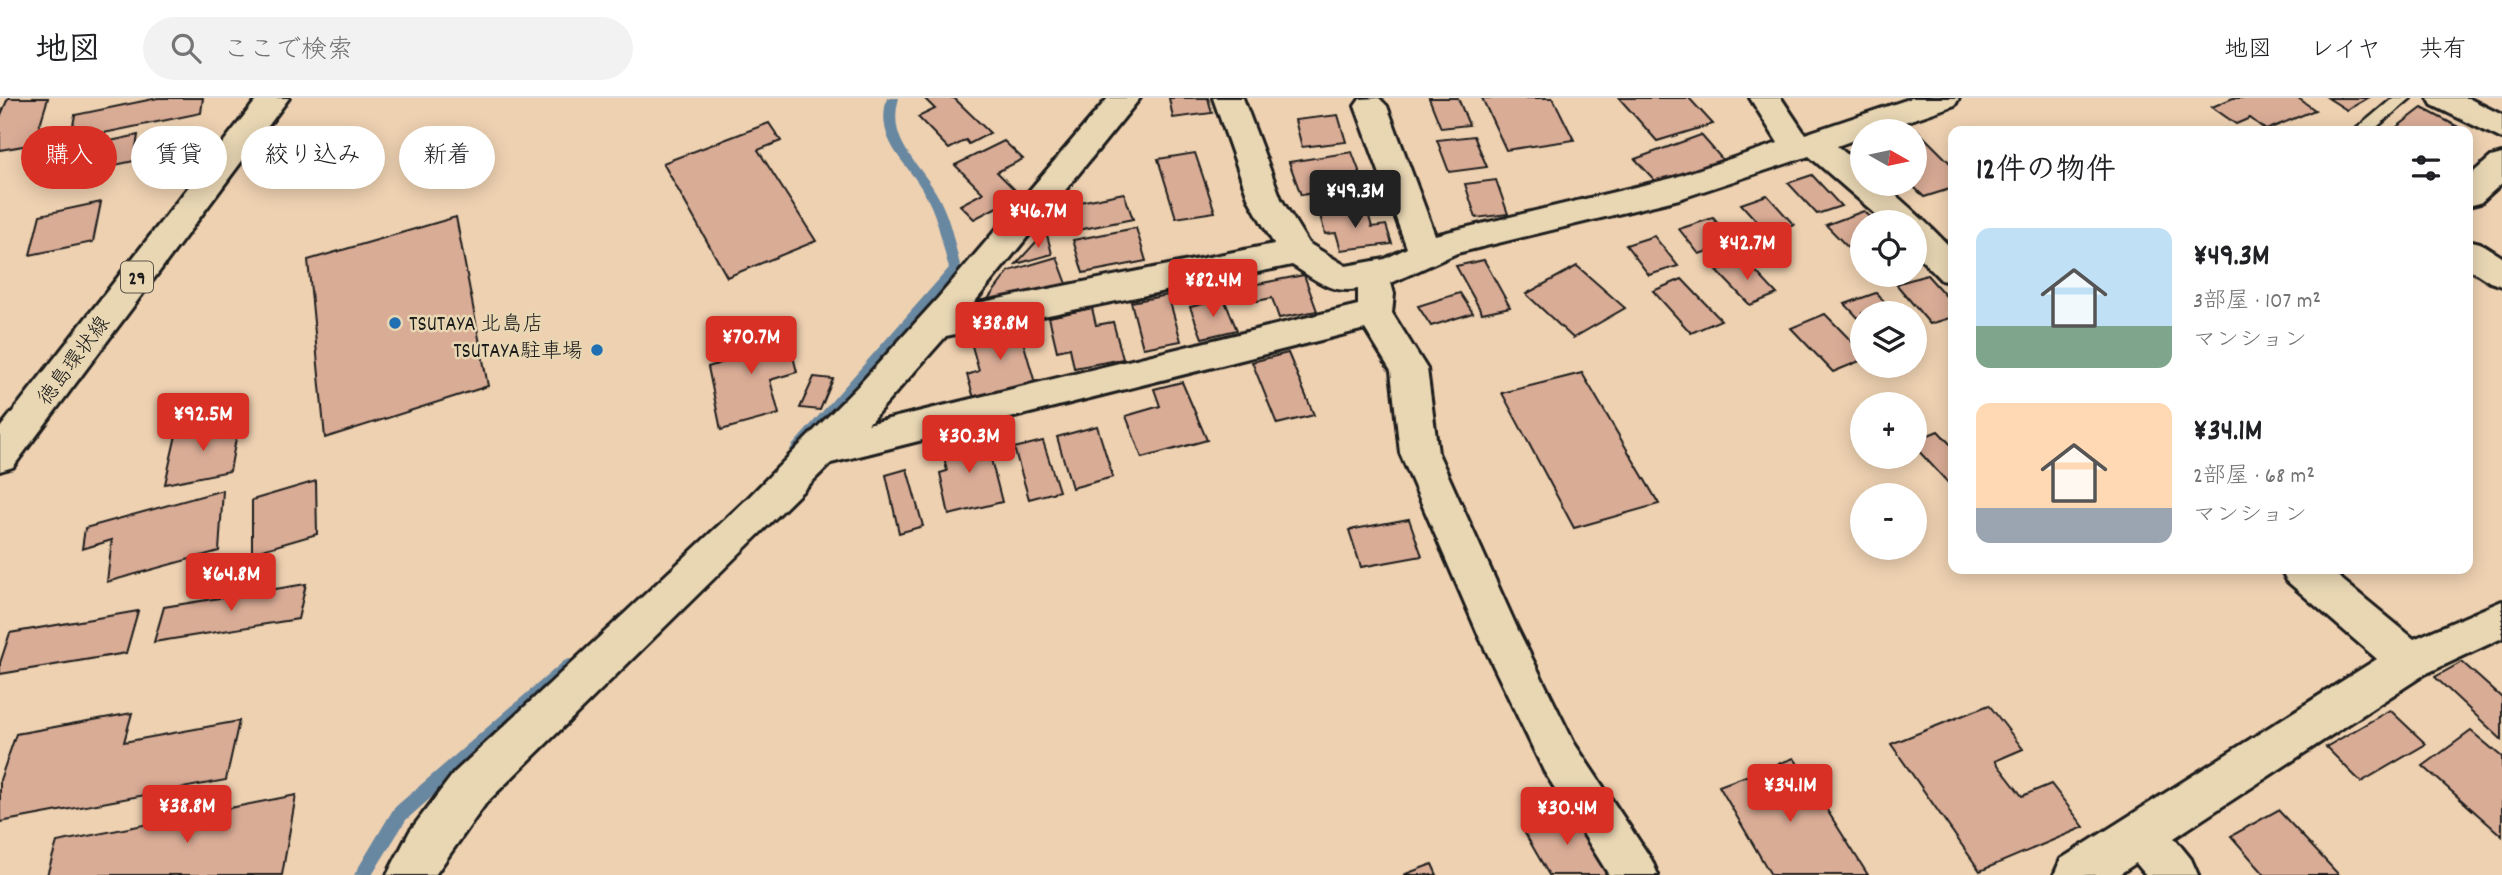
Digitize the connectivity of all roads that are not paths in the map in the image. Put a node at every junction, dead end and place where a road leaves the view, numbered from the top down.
1 (274, 98) edge
2 (1125, 98) edge
3 (1228, 98) edge
4 (1765, 98) edge
5 (1944, 98) edge
6 (2403, 98) edge
7 (2442, 98) edge
8 (1371, 107) dead end
9 (2368, 126) edge
10 (2502, 128) edge
11 (1806, 146) junction
12 (2502, 165) edge
13 (2473, 191) edge
14 (1890, 210) edge
15 (1927, 244) edge
16 (1296, 252) junction
17 (1426, 255) junction
18 (2473, 255) edge
19 (1948, 266) edge
20 (2502, 273) edge
21 (1371, 274) junction
22 (1374, 314) junction
23 (935, 325) junction
24 (819, 451) junction
25 (0, 456) edge
26 (2307, 574) edge
27 (2502, 619) edge
28 (2410, 661) junction
29 (2141, 834) junction
30 (410, 875) edge
31 (1635, 875) edge
32 (2077, 875) edge
33 (2175, 875) edge

1 - 25 street, 徳島環状線 / 29
2 - 23 street
3 - 16 street
4 - 11 street
5 - 11 street
6 - 9 lane
7 - 10 street
8 - 17 street
11 - 14 street
11 - 17 street
12 - 13 street
15 - 19 street
16 - 21 street
16 - 23 street
17 - 21 street
18 - 20 street
21 - 22 street
22 - 24 street
22 - 31 street
23 - 24 street
24 - 30 street
26 - 28 street
27 - 28 street
28 - 29 street
29 - 32 street
29 - 33 street

